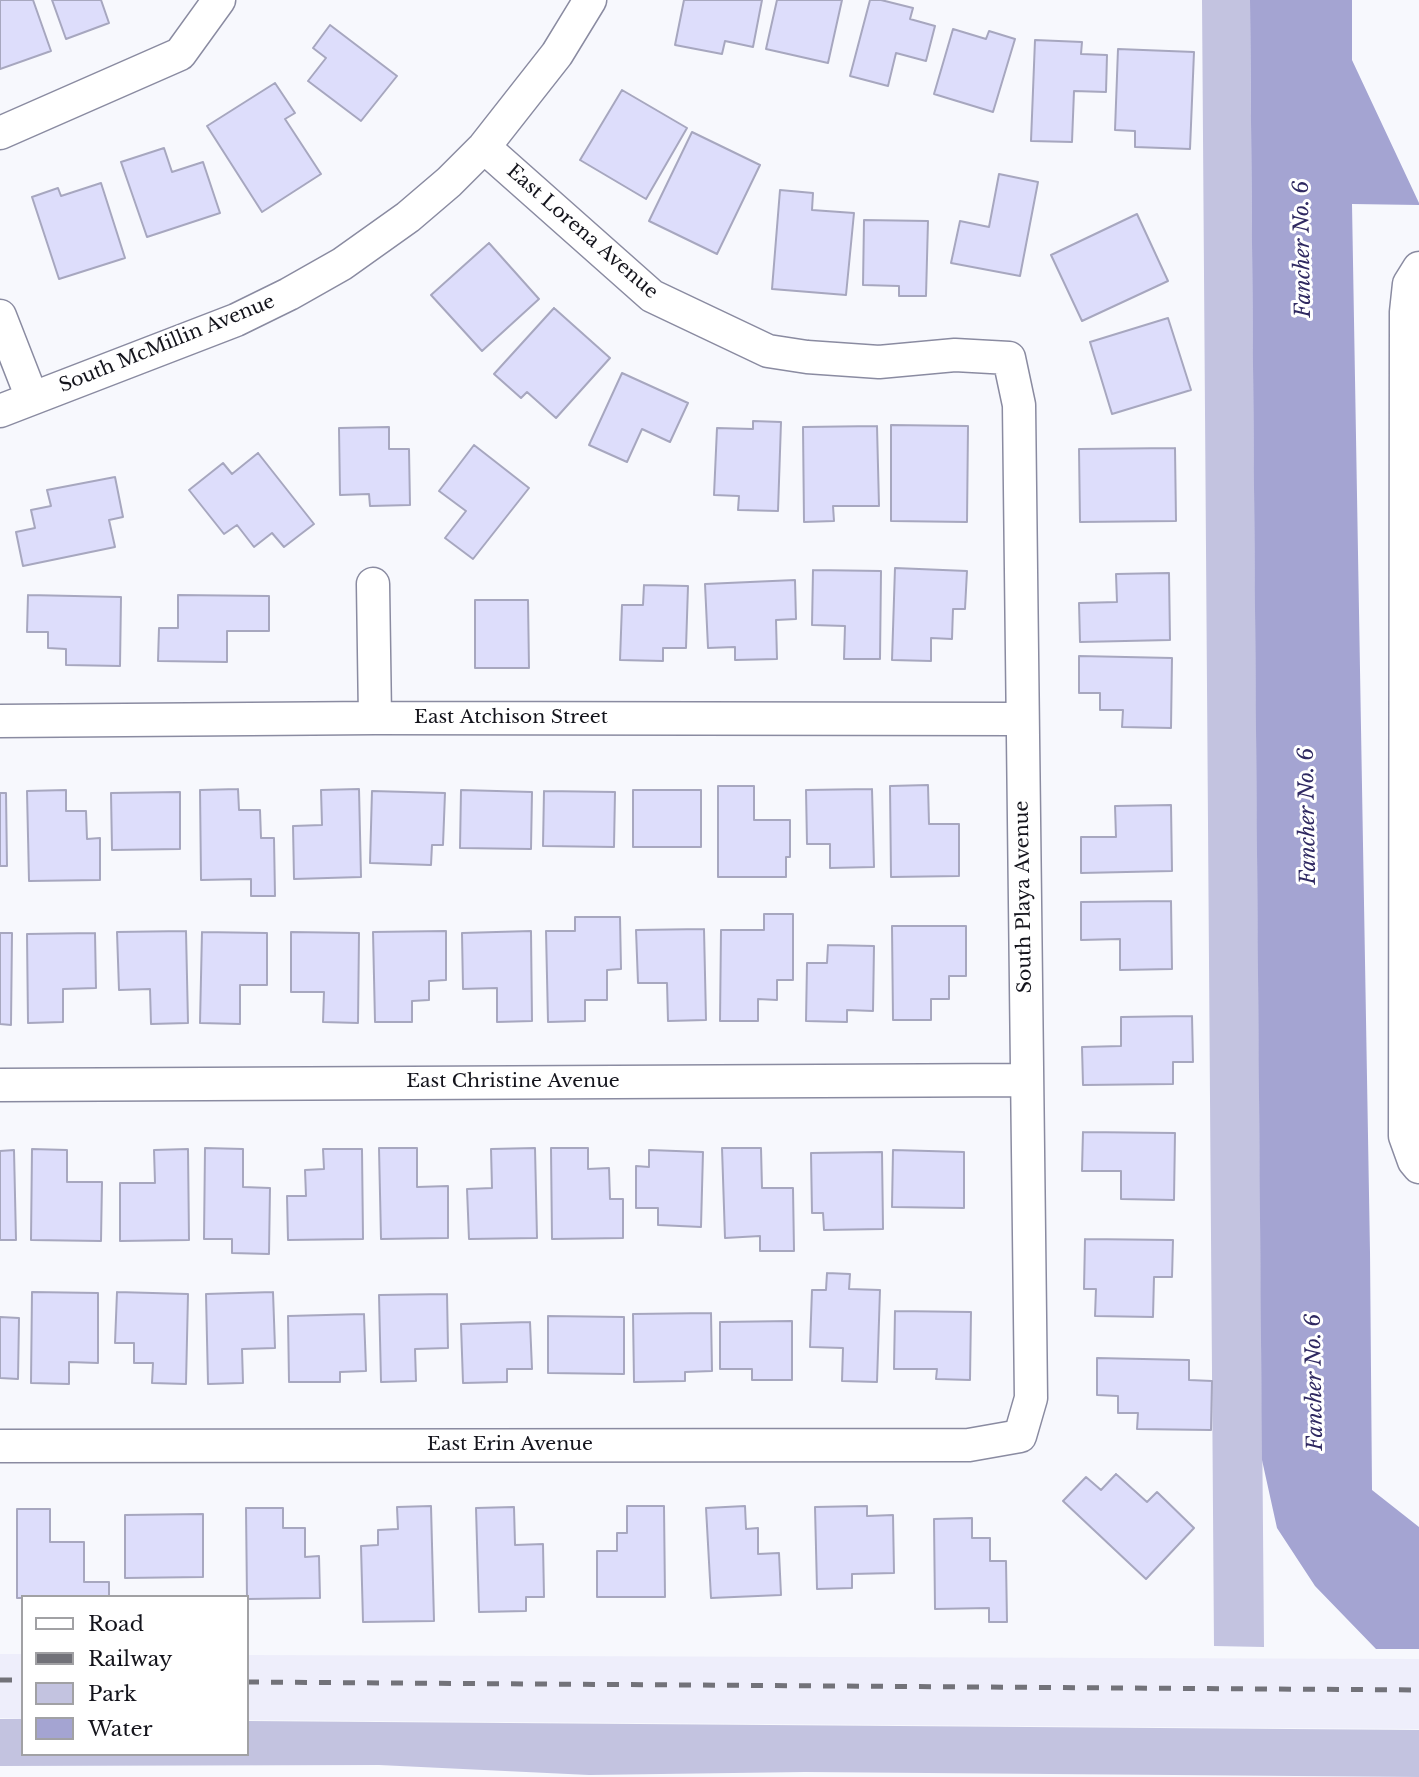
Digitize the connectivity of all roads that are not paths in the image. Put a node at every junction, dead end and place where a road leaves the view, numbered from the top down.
1 (219, 0) edge
2 (590, 0) edge
3 (0, 133) edge
4 (484, 147) junction
5 (1419, 268) edge
6 (0, 316) edge
7 (1009, 358) joint
8 (32, 398) junction
9 (0, 411) edge
10 (373, 584) dead end
11 (375, 718) junction
12 (1022, 719) junction
13 (0, 721) edge
14 (1026, 1080) junction
15 (0, 1085) edge
16 (1419, 1167) edge
17 (1020, 1436) joint
18 (0, 1446) edge

1 - 3 street
2 - 4 street, South McMillin Avenue
4 - 7 street, East Lorena Avenue
4 - 8 street, South McMillin Avenue
5 - 16 street
6 - 8 street
7 - 12 street, South Playa Avenue
8 - 9 street, South McMillin Avenue
10 - 11 street
11 - 12 street, East Atchison Street
11 - 13 street, East Atchison Street
12 - 14 street, South Playa Avenue
14 - 15 street, East Christine Avenue
14 - 17 street, South Playa Avenue
17 - 18 street, East Erin Avenue

